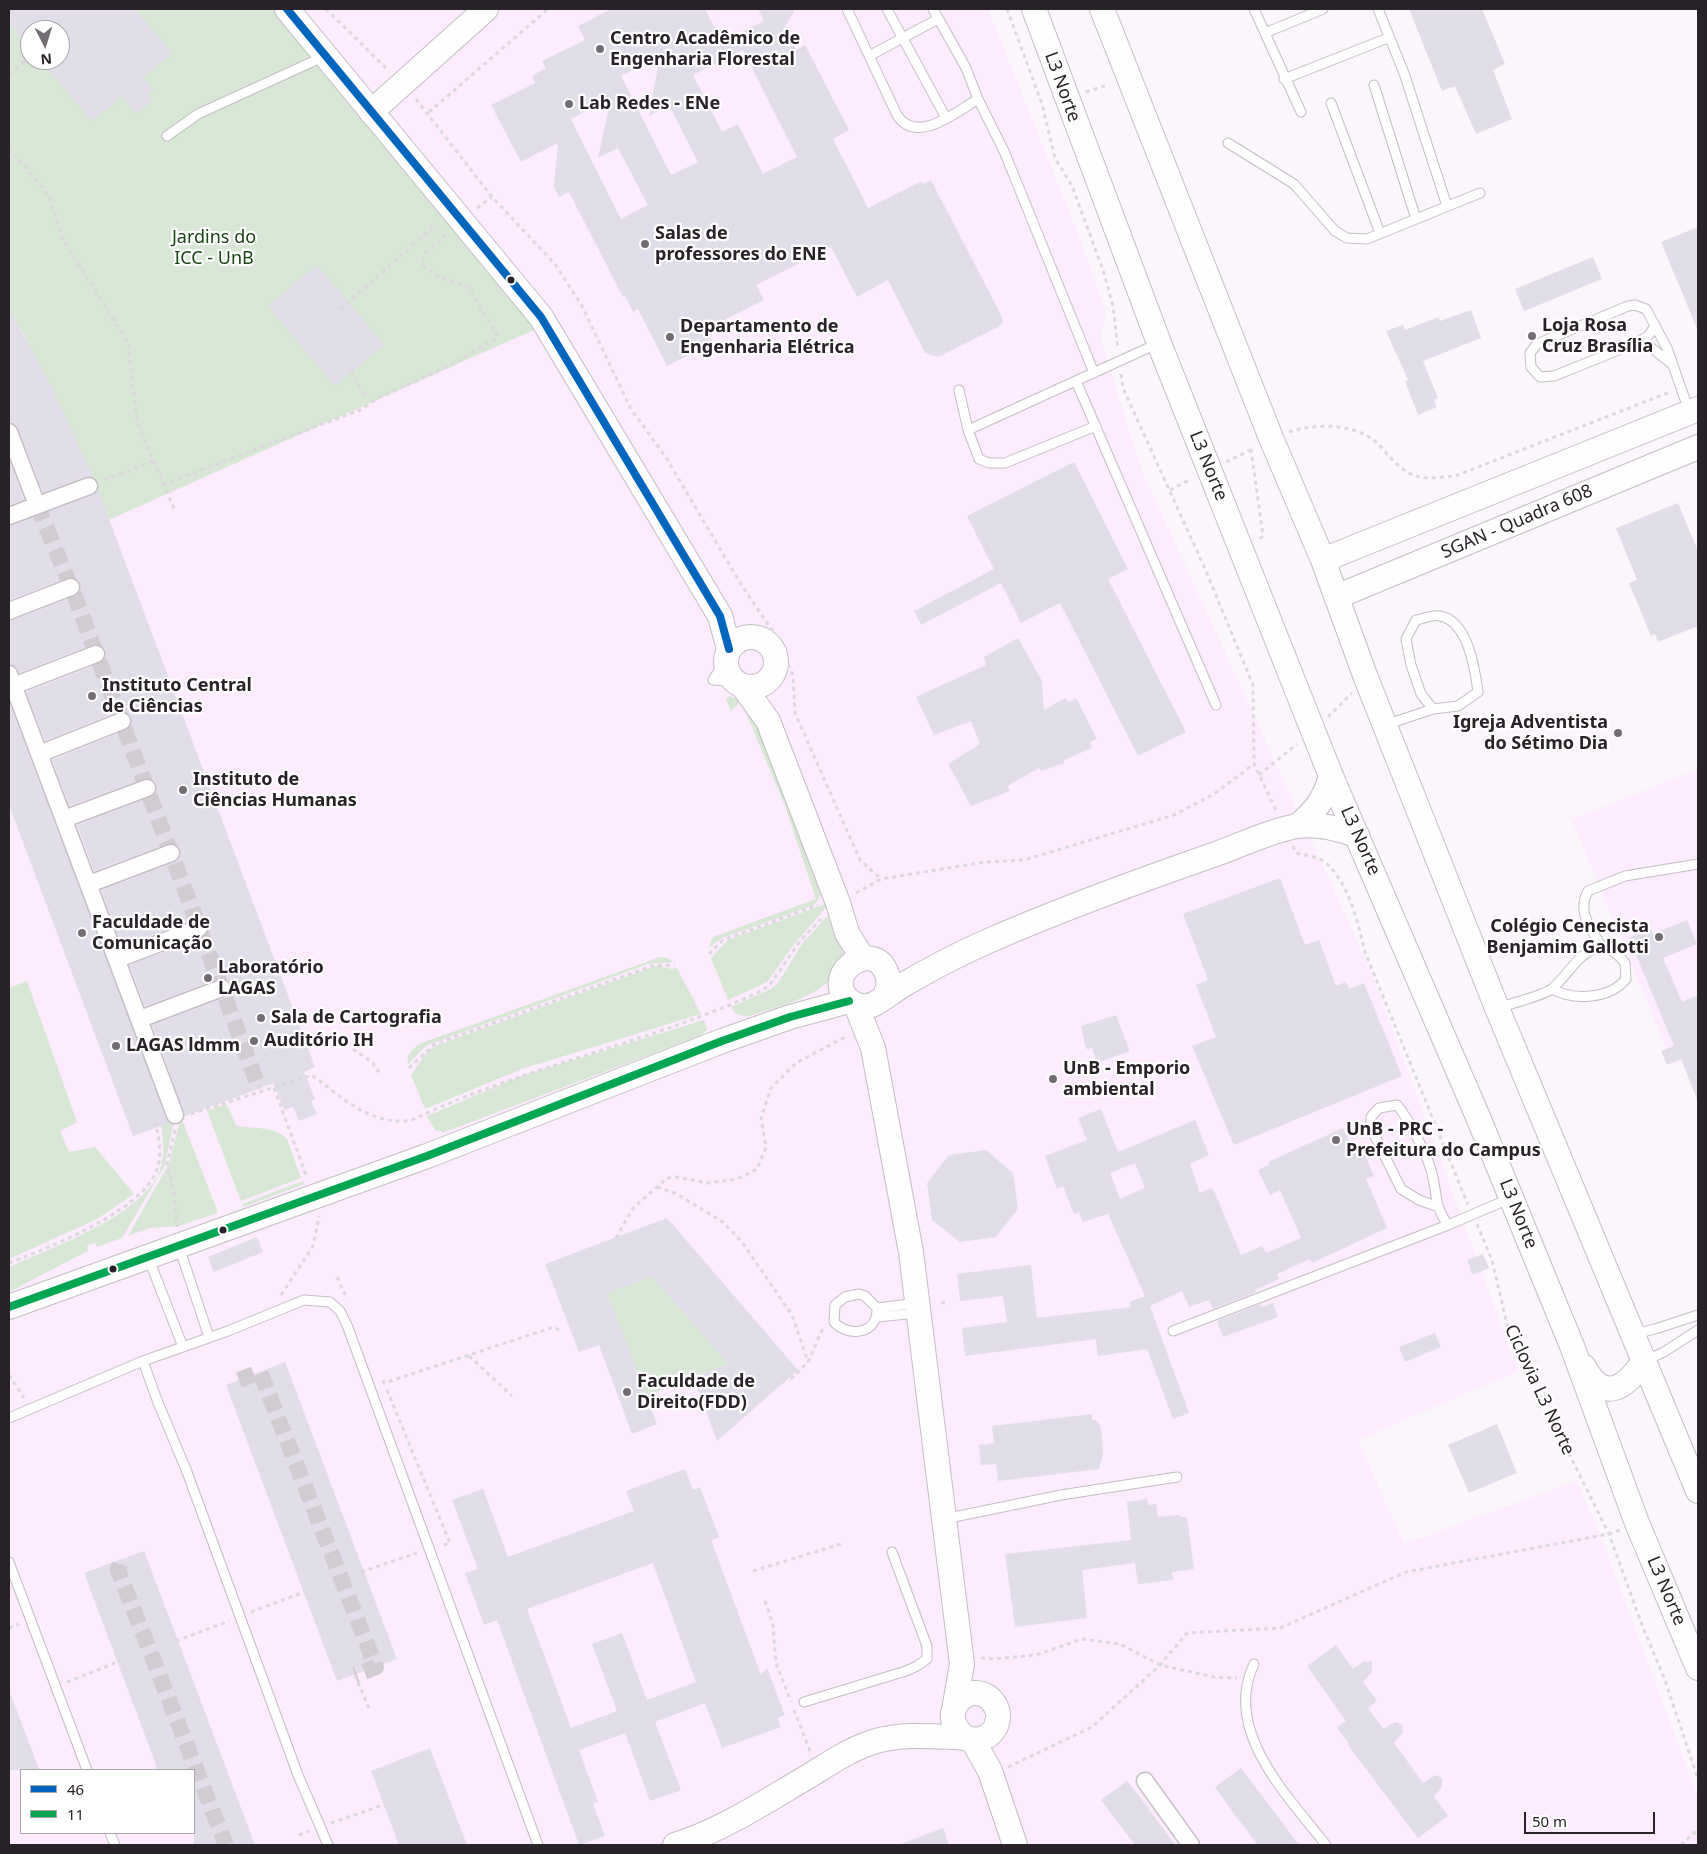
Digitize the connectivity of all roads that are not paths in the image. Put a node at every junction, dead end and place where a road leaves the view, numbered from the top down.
1 (287, 9) edge
2 (486, 9) edge
3 (847, 9) edge
4 (888, 9) edge
5 (933, 9) edge
6 (1034, 9) edge
7 (1102, 9) edge
8 (1254, 9) edge
9 (1323, 9) edge
10 (1378, 9) edge
11 (938, 19) junction
12 (1265, 33) junction
13 (902, 38) junction
14 (1388, 38) junction
15 (325, 56) junction
16 (869, 56) junction
17 (1284, 79) junction
18 (1374, 85) dead end
19 (978, 100) junction
20 (1330, 103) dead end
21 (371, 112) junction
22 (1301, 112) dead end
23 (946, 118) junction
24 (168, 136) dead end
25 (1228, 143) dead end
26 (1480, 193) dead end
27 (1447, 206) junction
28 (1416, 219) junction
29 (1380, 233) junction
30 (1655, 326) junction
31 (1159, 342) junction
32 (1636, 343) junction
33 (1673, 365) junction
34 (1094, 373) junction
35 (1076, 381) junction
36 (959, 390) dead end
37 (1694, 411) edge
38 (1096, 426) junction
39 (968, 430) junction
40 (9, 432) edge
41 (1698, 447) edge
42 (89, 486) road end
43 (37, 505) junction
44 (9, 516) edge
45 (1324, 560) junction
46 (71, 587) dead end
47 (1336, 597) junction
48 (9, 611) edge
49 (720, 616) junction
50 (752, 637) junction
51 (96, 654) dead end
52 (728, 654) junction
53 (11, 680) edge
54 (748, 684) junction
55 (1216, 704) dead end
56 (1433, 709) junction
57 (122, 722) dead end
58 (1385, 725) junction
59 (39, 754) junction
60 (1331, 776) junction
61 (147, 788) dead end
62 (64, 819) junction
63 (1292, 828) junction
64 (1357, 835) junction
65 (171, 853) dead end
66 (1698, 864) edge
67 (90, 884) junction
68 (199, 928) dead end
69 (1602, 948) junction
70 (118, 959) junction
71 (851, 984) junction
72 (222, 988) dead end
73 (1552, 989) junction
74 (884, 990) junction
75 (1497, 1008) junction
76 (140, 1019) junction
77 (869, 1038) junction
78 (176, 1117) road end
79 (1511, 1198) junction
80 (1436, 1206) junction
81 (1448, 1225) junction
82 (178, 1244) junction
83 (148, 1257) junction
84 (926, 1306) junction
85 (9, 1307) edge
86 (877, 1313) junction
87 (1698, 1315) edge
88 (1698, 1330) edge
89 (1172, 1331) dead end
90 (1633, 1334) junction
91 (209, 1337) junction
92 (1572, 1346) junction
93 (183, 1347) junction
94 (143, 1361) junction
95 (1644, 1361) junction
96 (9, 1418) edge
97 (1177, 1477) dead end
98 (1698, 1491) edge
99 (944, 1519) junction
100 (892, 1552) dead end
101 (9, 1562) edge
102 (961, 1659) junction
103 (1254, 1664) dead end
104 (1698, 1668) edge
105 (982, 1694) junction
106 (804, 1702) dead end
107 (954, 1708) junction
108 (917, 1735) junction
109 (977, 1736) junction
110 (87, 1769) edge
111 (1145, 1781) dead end
112 (328, 1845) edge
113 (538, 1845) edge
114 (675, 1845) edge
115 (1015, 1845) edge
116 (1190, 1845) edge
117 (1326, 1845) edge

1 - 15 street
2 - 21 street
3 - 16 lane
4 - 13 lane
5 - 11 lane
6 - 31 street, L3 Norte
7 - 45 street
8 - 12 lane
9 - 12 lane
10 - 14 lane
11 - 13 lane
11 - 19 lane
12 - 17 lane
13 - 16 lane
13 - 23 lane
14 - 17 lane
14 - 27 lane
15 - 21 street
15 - 24 lane
16 - 23 lane
17 - 22 lane
18 - 28 lane
19 - 23 lane
19 - 34 lane
20 - 29 lane
21 - 49 street
25 - 29 lane
26 - 27 lane
27 - 28 lane
28 - 29 lane
30 - 32 lane
30 - 32 lane
30 - 33 lane
31 - 34 lane
31 - 60 street, L3 Norte
32 - 33 lane
33 - 37 lane
34 - 35 lane
35 - 38 lane
35 - 39 lane
36 - 39 lane
37 - 45 street
38 - 39 lane
38 - 55 lane
40 - 43 street
41 - 47 street, SGAN - Quadra 608
42 - 43 street
43 - 44 street
45 - 47 street
46 - 48 street
47 - 58 street
49 - 50 street
49 - 52 street
50 - 52 street
50 - 54 street
51 - 53 street
52 - 54 street
53 - 59 street
54 - 71 street
56 - 56 lane
56 - 58 lane
57 - 59 street
58 - 75 street
59 - 62 street
60 - 63 street
60 - 64 street, L3 Norte
61 - 62 street
62 - 67 street
63 - 64 street
63 - 74 street
64 - 79 street, L3 Norte
65 - 67 street
66 - 69 lane
67 - 70 street
68 - 70 street
69 - 73 lane
69 - 73 lane
70 - 76 street
71 - 74 street
71 - 74 street
71 - 77 street
71 - 82 street
72 - 76 street
73 - 75 lane
74 - 77 street
75 - 90 street
76 - 78 street
77 - 84 street
79 - 81 lane
79 - 92 street, L3 Norte
80 - 80 lane
80 - 81 lane
81 - 89 lane
82 - 83 street
82 - 91 lane
83 - 85 street
83 - 93 lane
84 - 86 lane
84 - 99 street
86 - 86 lane
87 - 90 lane
88 - 95 lane
90 - 95 street
91 - 93 lane
91 - 113 lane
92 - 95 street
92 - 104 street, L3 Norte
93 - 94 lane
94 - 96 lane
94 - 112 lane
95 - 98 street
97 - 99 lane
99 - 102 street
100 - 106 lane
101 - 110 lane
102 - 105 street
102 - 107 street
103 - 117 lane
105 - 107 street
105 - 109 street
107 - 108 street
107 - 109 street
108 - 109 street
108 - 114 street
109 - 115 street
111 - 116 street

